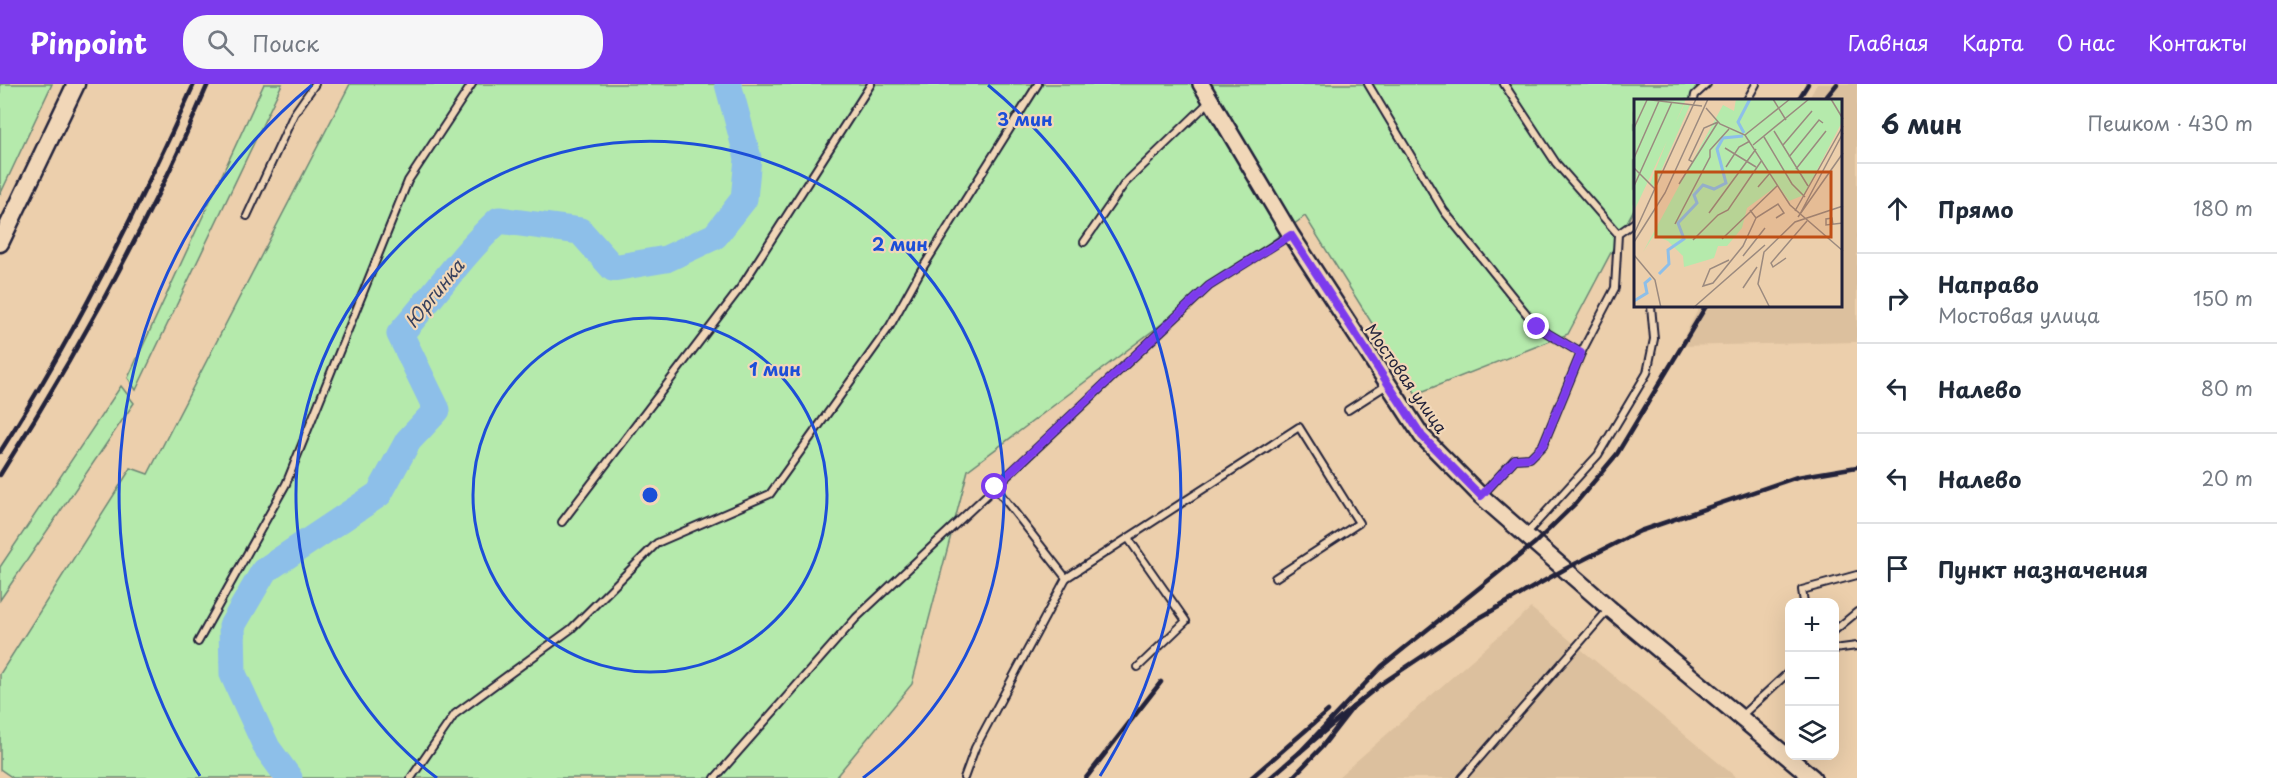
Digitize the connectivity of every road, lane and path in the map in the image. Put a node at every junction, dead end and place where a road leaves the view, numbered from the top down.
1 (76, 84) edge
2 (315, 84) edge
3 (472, 84) edge
4 (871, 84) edge
5 (1038, 84) edge
6 (1201, 84) edge
7 (1368, 84) edge
8 (1504, 84) edge
9 (1707, 84) edge
10 (1756, 84) edge
11 (1694, 99) edge
12 (1748, 99) edge
13 (1211, 100) junction
14 (247, 216) dead end
15 (1634, 223) edge
16 (1618, 234) junction
17 (1291, 235) junction
18 (0, 243) edge
19 (1084, 243) dead end
20 (1651, 308) edge
21 (1581, 353) junction
22 (1387, 385) junction
23 (1348, 411) dead end
24 (995, 487) junction
25 (1481, 496) junction
26 (562, 522) dead end
27 (1526, 535) junction
28 (1128, 538) junction
29 (1857, 575) edge
30 (1275, 578) dead end
31 (1066, 579) junction
32 (1803, 598) edge
33 (1609, 608) junction
34 (1857, 612) edge
35 (1839, 627) edge
36 (198, 642) dead end
37 (1857, 646) edge
38 (1839, 648) edge
39 (1138, 667) dead end
40 (1785, 676) edge
41 (1740, 717) junction
42 (411, 778) edge
43 (715, 778) edge
44 (964, 778) edge
45 (1462, 778) edge
46 (1813, 778) edge

1 - 18 main road
2 - 14 lane
3 - 36 lane
4 - 26 lane
5 - 42 lane
6 - 13 street, Мостовая улица
7 - 21 lane
8 - 16 lane
9 - 11 lane
10 - 12 lane
13 - 17 street, Мостовая улица
13 - 19 lane
15 - 16 lane
16 - 21 lane
17 - 22 street, Мостовая улица
17 - 24 lane
20 - 27 lane
21 - 25 lane
22 - 23 lane
22 - 25 street, Мостовая улица
24 - 31 lane
24 - 43 lane
25 - 27 street, Мостовая улица
27 - 33 street, Мостовая улица
28 - 30 lane
28 - 31 lane
28 - 39 lane
29 - 32 lane
31 - 44 lane
33 - 41 street, Мостовая улица
33 - 45 lane
34 - 35 lane
37 - 38 lane
40 - 41 lane
41 - 46 street, Мостовая улица

